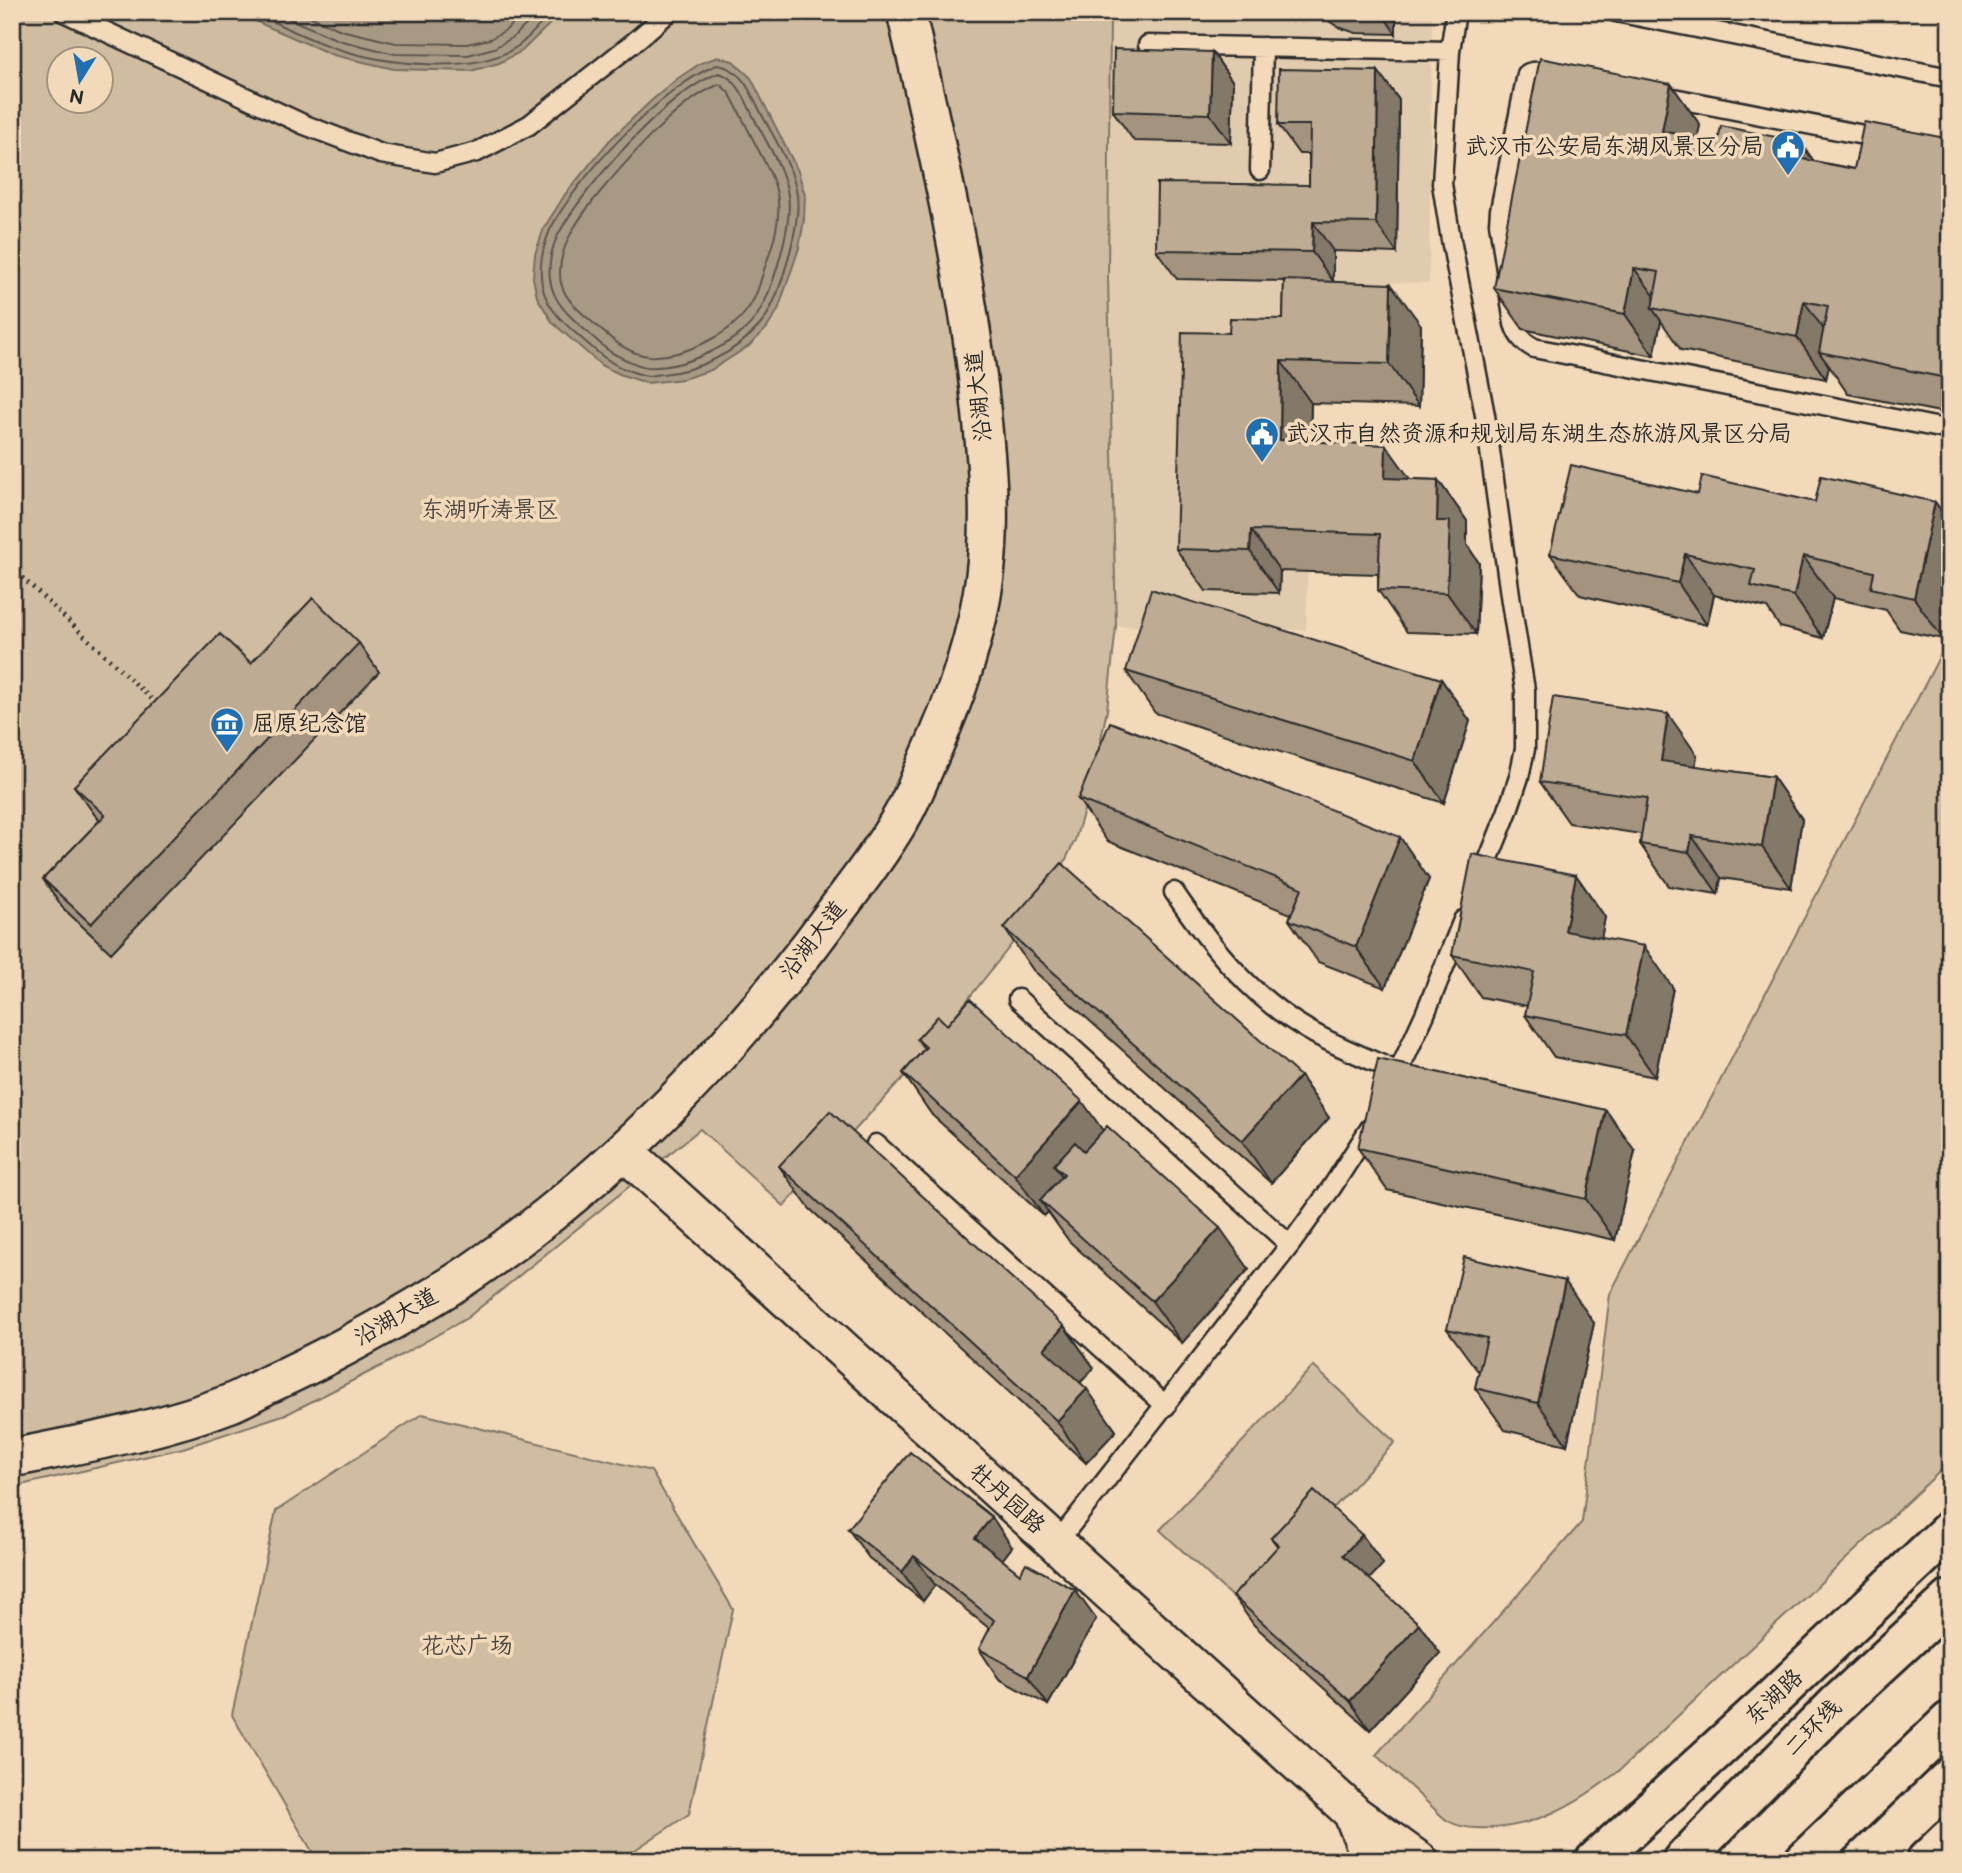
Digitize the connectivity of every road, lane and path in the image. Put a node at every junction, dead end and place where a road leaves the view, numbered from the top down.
1 (64, 12) edge
2 (669, 12) edge
3 (906, 12) edge
4 (1456, 12) edge
5 (1616, 12) edge
6 (1148, 45) dead end
7 (1263, 47) junction
8 (1450, 51) junction
9 (1950, 78) edge
10 (1580, 80) edge
11 (1648, 93) edge
12 (1895, 141) edge
13 (1260, 170) dead end
14 (1950, 430) edge
15 (12, 568) edge
16 (164, 710) edge
17 (1174, 892) dead end
18 (1018, 999) dead end
19 (1399, 1073) junction
20 (876, 1144) dead end
21 (624, 1151) junction
22 (1290, 1245) junction
23 (1166, 1406) junction
24 (12, 1458) edge
25 (1950, 1530) edge
26 (1056, 1544) junction
27 (1950, 1600) edge
28 (1950, 1721) edge
29 (1352, 1812) junction
30 (1950, 1838) edge
31 (1372, 1861) edge
32 (1419, 1861) edge
33 (1595, 1861) edge
34 (1682, 1861) edge
35 (1804, 1861) edge
36 (1926, 1861) edge

1 - 2 lane
3 - 21 street, 沿湖大道
4 - 8 lane
5 - 9 lane
6 - 7 lane
7 - 8 lane
7 - 13 lane
8 - 19 lane
10 - 14 lane
11 - 12 lane
15 - 16 path
17 - 19 lane
18 - 22 lane
19 - 22 lane
20 - 23 lane
21 - 24 street, 沿湖大道
21 - 26 street, 牡丹园路
22 - 23 lane
23 - 26 lane
25 - 33 main road, 东湖路
26 - 29 street, 牡丹园路
27 - 34 main road, 二环线
28 - 35 main road
29 - 31 street, 牡丹园路
29 - 32 street
30 - 36 main road

